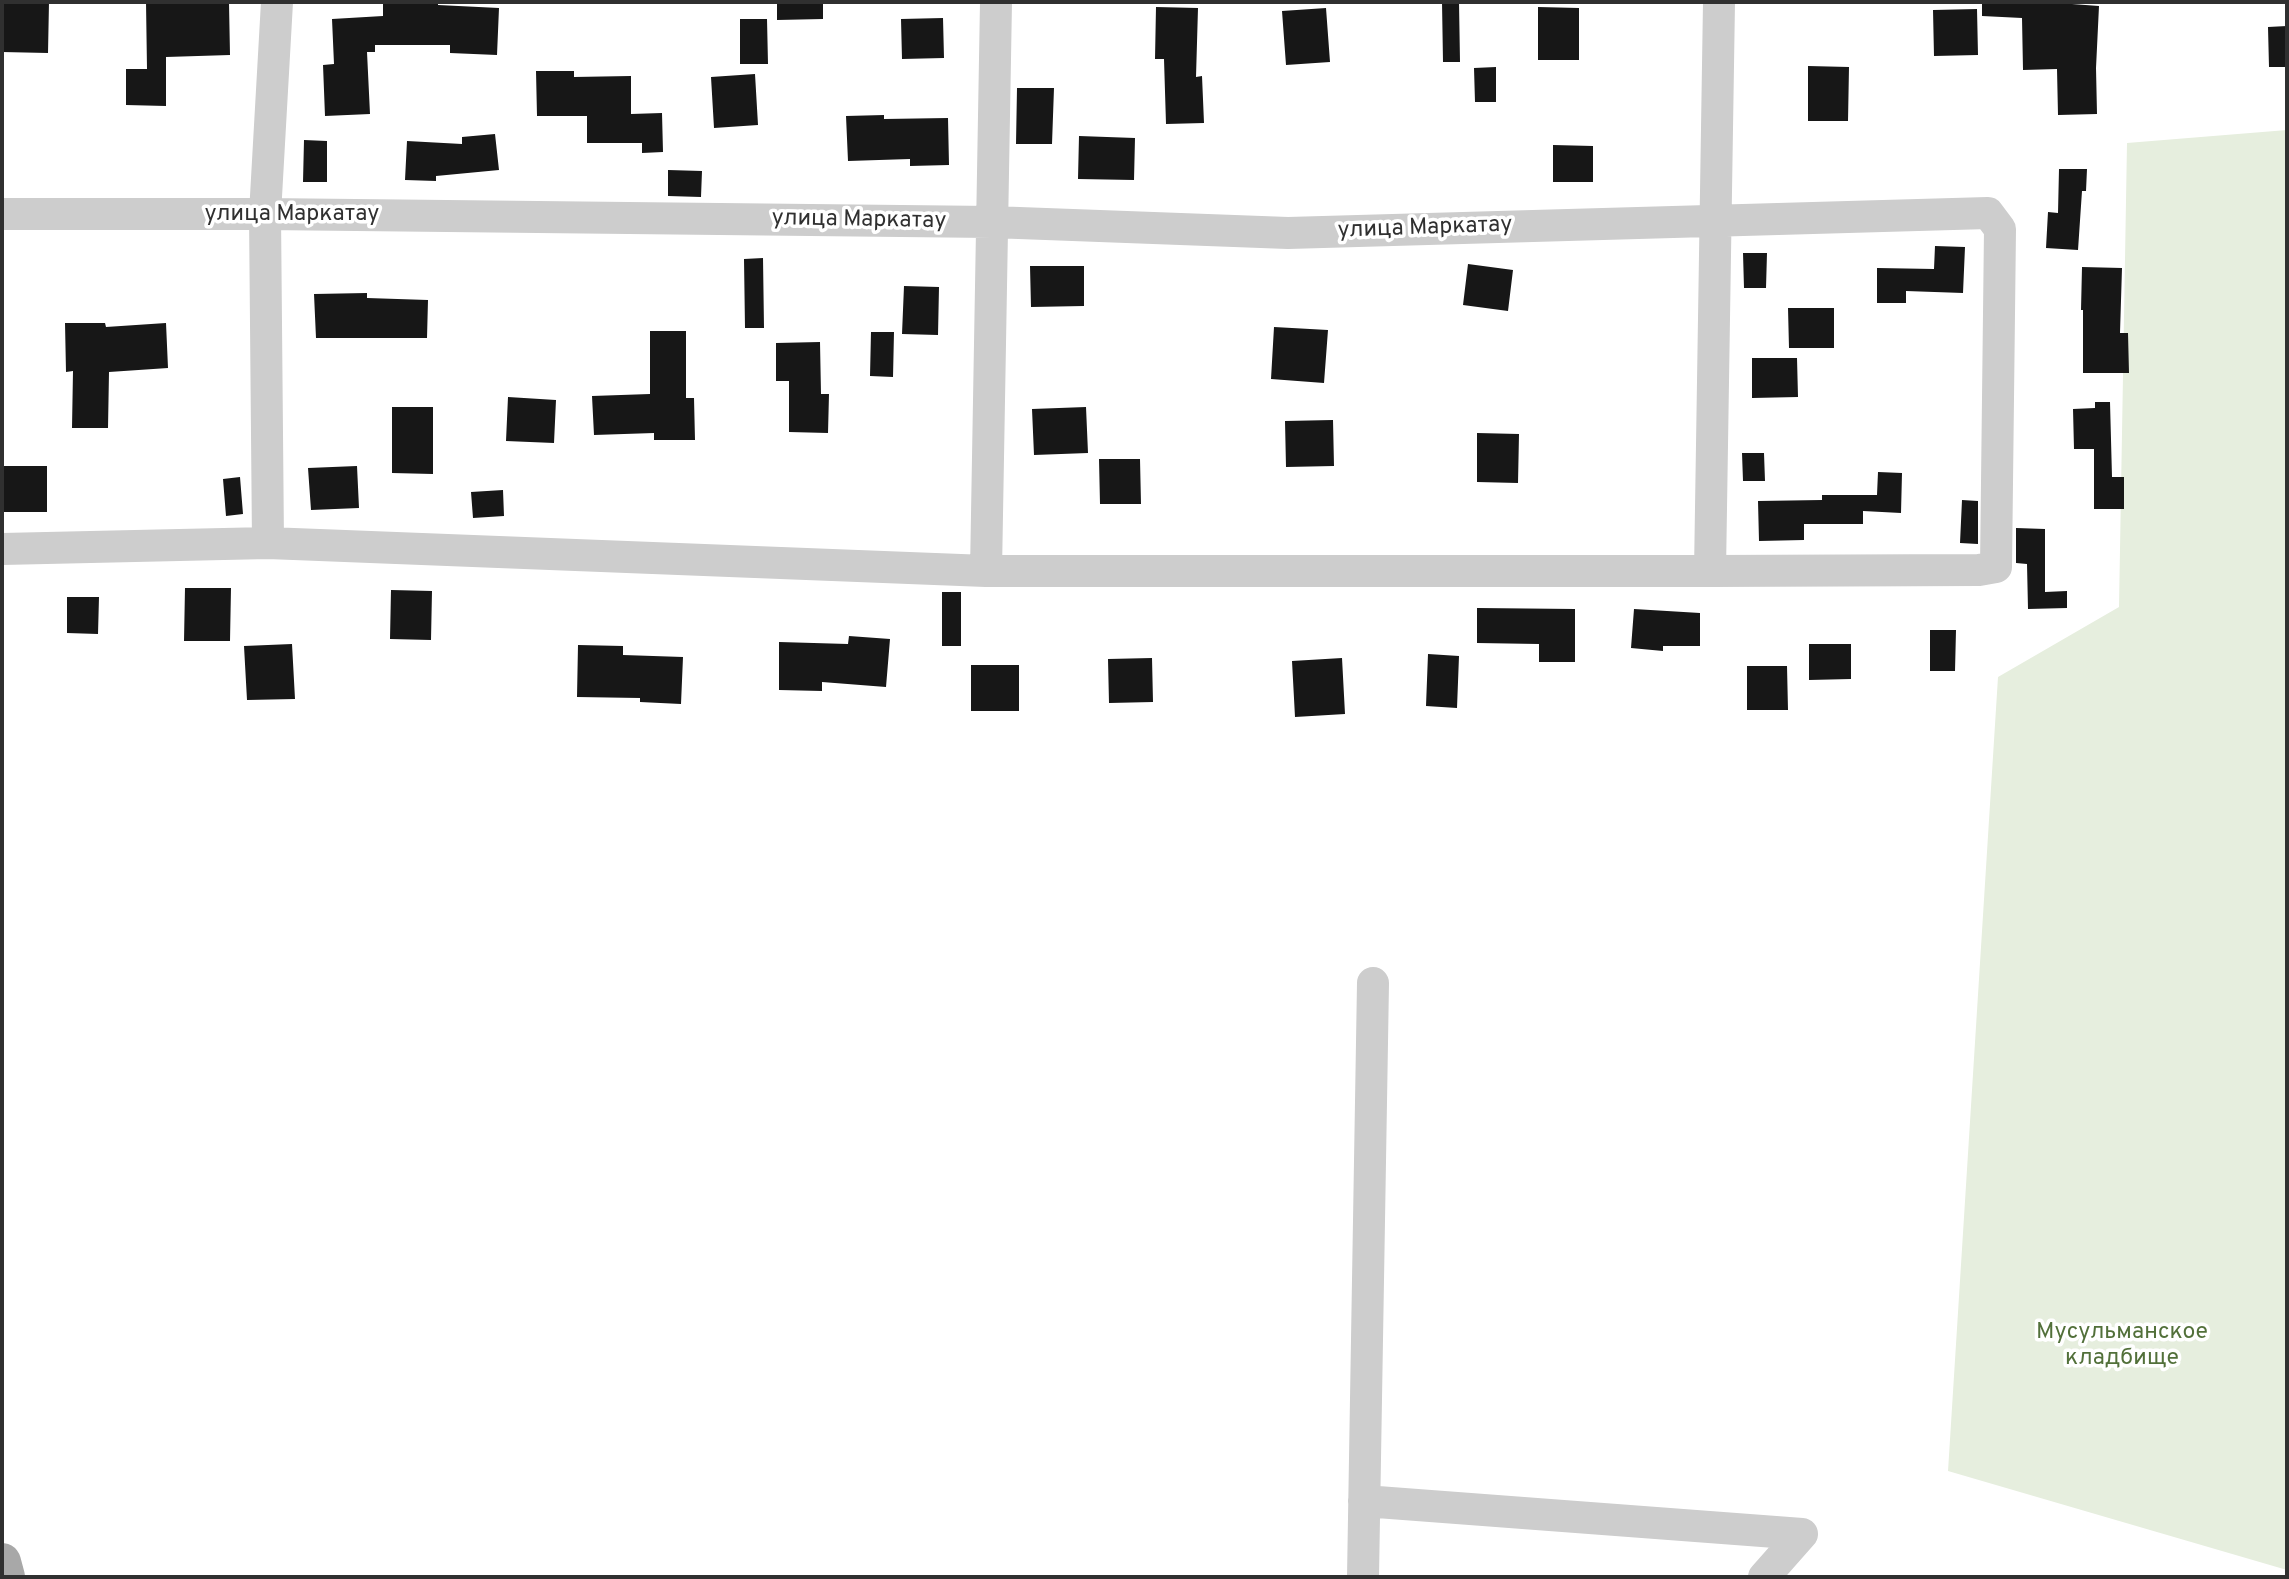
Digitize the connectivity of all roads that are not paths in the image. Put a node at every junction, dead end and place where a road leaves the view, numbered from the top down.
1 (277, 2) edge
2 (996, 2) edge
3 (1719, 2) edge
4 (2, 214) edge
5 (265, 214) junction
6 (1715, 220) junction
7 (992, 222) junction
8 (268, 543) junction
9 (2, 549) edge
10 (986, 570) junction
11 (1710, 571) junction
12 (1373, 983) dead end
13 (1364, 1501) junction
14 (2, 1562) edge
15 (6, 1577) edge
16 (1363, 1577) edge
17 (1764, 1577) edge

1 - 5 street
2 - 7 street
3 - 6 street
4 - 5 street, улица Маркатау
5 - 7 street, улица Маркатау
5 - 8 street
6 - 7 street, улица Маркатау
6 - 11 street
6 - 11 street, улица Маркатау
7 - 10 street
8 - 9 street
8 - 10 street
10 - 11 street
12 - 13 street
13 - 16 street
13 - 17 street
14 - 15 main road

